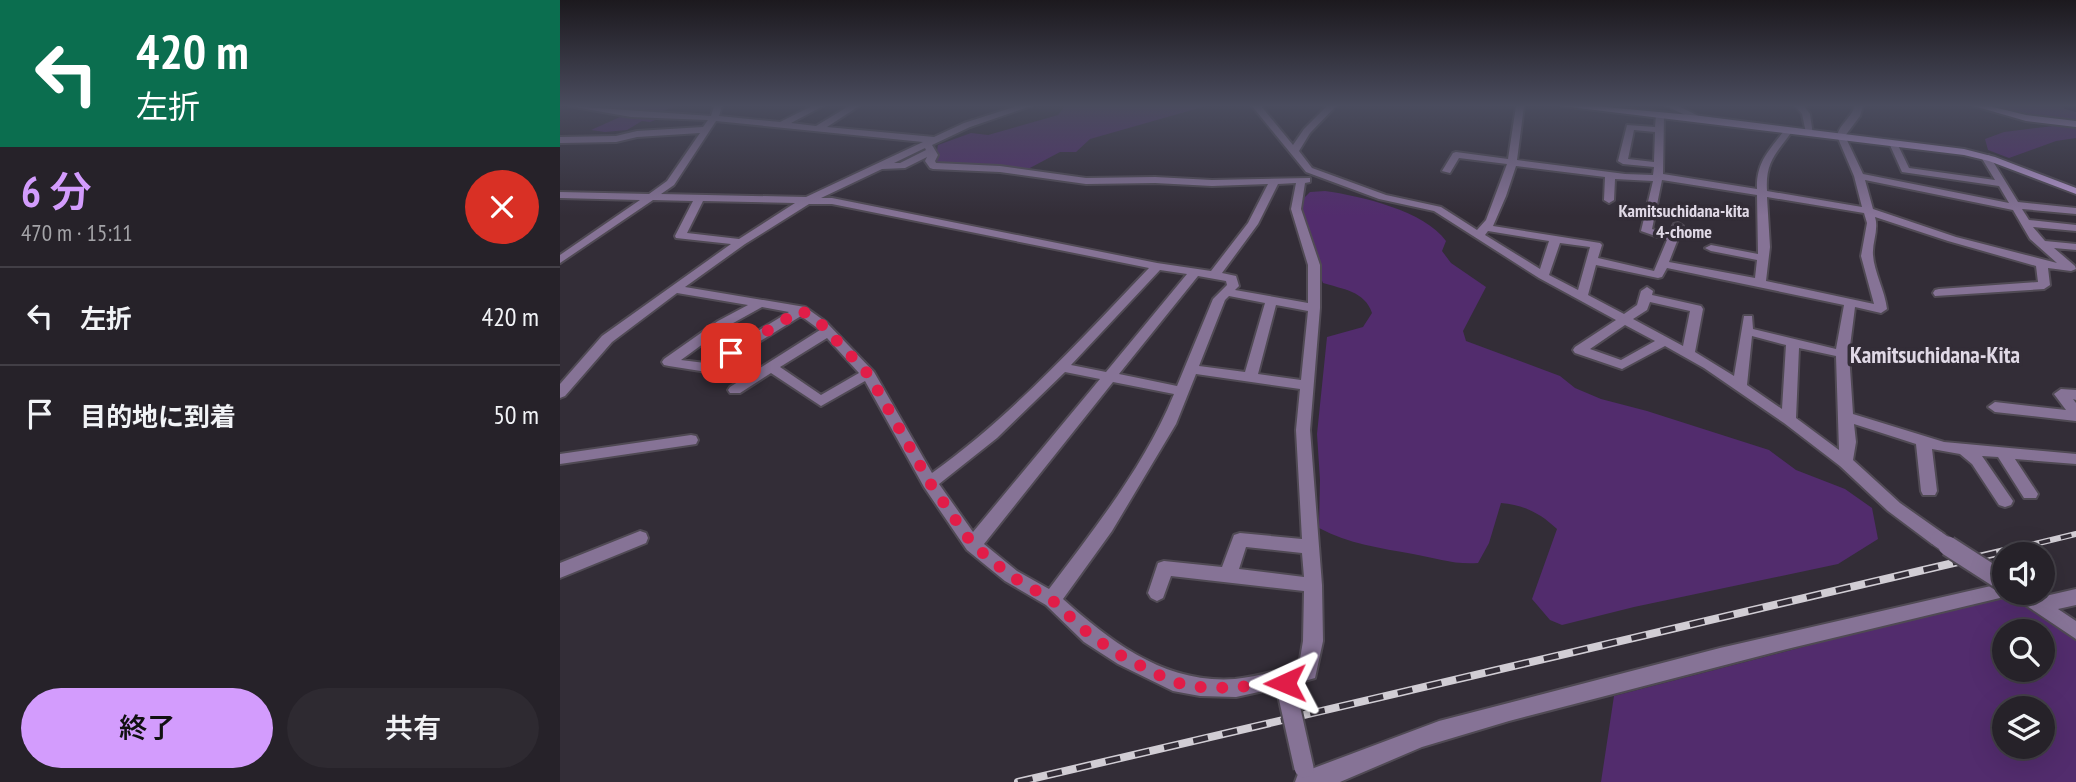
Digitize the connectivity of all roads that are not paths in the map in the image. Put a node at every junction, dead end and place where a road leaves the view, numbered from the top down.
1 (580, 142) edge
2 (697, 142) edge
3 (912, 142) edge
4 (935, 142) edge
5 (1285, 142) edge
6 (1300, 142) edge
7 (1516, 142) edge
8 (1627, 142) edge
9 (1659, 142) edge
10 (1780, 142) edge
11 (1843, 142) edge
12 (1893, 142) edge
13 (1896, 142) edge
14 (930, 145) junction
15 (560, 151) edge
16 (1293, 153) junction
17 (1986, 157) junction
18 (1514, 162) junction
19 (1447, 171) dead end
20 (1658, 173) junction
21 (1610, 175) junction
22 (1859, 176) junction
23 (1325, 178) junction
24 (1275, 180) junction
25 (1301, 180) junction
26 (2001, 184) junction
27 (1761, 191) junction
28 (2076, 191) edge
29 (560, 195) edge
30 (655, 196) junction
31 (699, 199) junction
32 (1609, 200) dead end
33 (804, 202) junction
34 (2015, 206) junction
35 (1869, 211) junction
36 (2076, 211) edge
37 (2024, 223) junction
38 (1678, 226) dead end
39 (1488, 228) junction
40 (2076, 228) edge
41 (1476, 235) junction
42 (1556, 238) junction
43 (1673, 238) junction
44 (741, 242) junction
45 (2041, 244) junction
46 (2076, 247) edge
47 (1711, 248) dead end
48 (1763, 258) junction
49 (560, 260) edge
50 (1591, 260) junction
51 (1663, 264) junction
52 (2042, 264) junction
53 (1157, 266) junction
54 (2073, 270) edge
55 (1196, 271) junction
56 (1215, 274) junction
57 (1543, 276) junction
58 (1760, 284) junction
59 (676, 289) junction
60 (1227, 292) junction
61 (1938, 293) dead end
62 (1581, 297) junction
63 (1270, 302) junction
64 (761, 303) junction
65 (1850, 303) junction
66 (1314, 308) junction
67 (801, 310) junction
68 (1625, 322) junction
69 (828, 331) junction
70 (1663, 342) junction
71 (1793, 342) junction
72 (1688, 354) junction
73 (1842, 354) junction
74 (1061, 367) junction
75 (771, 368) junction
76 (1191, 369) junction
77 (867, 373) junction
78 (1110, 377) junction
79 (1250, 377) junction
80 (1306, 385) junction
81 (1740, 387) junction
82 (735, 390) dead end
83 (1182, 391) junction
84 (560, 393) edge
85 (2076, 395) edge
86 (1995, 408) dead end
87 (2076, 414) edge
88 (1847, 417) junction
89 (1789, 420) junction
90 (691, 440) dead end
91 (1923, 440) junction
92 (1963, 448) junction
93 (2002, 452) junction
94 (560, 459) edge
95 (2076, 460) edge
96 (1845, 462) junction
97 (930, 483) junction
98 (1929, 491) dead end
99 (2030, 494) dead end
100 (2004, 501) dead end
101 (640, 538) dead end
102 (973, 545) junction
103 (1309, 547) junction
104 (560, 571) edge
105 (1992, 574) edge
106 (1228, 576) junction
107 (1313, 585) junction
108 (1157, 593) dead end
109 (1992, 593) edge
110 (2076, 597) edge
111 (1052, 600) junction
112 (2039, 606) joint
113 (2076, 631) edge
114 (1284, 681) junction
115 (1306, 777) edge

1 - 15 street
2 - 30 street
3 - 14 street
4 - 14 street
5 - 16 street
6 - 16 street
7 - 18 street
8 - 20 street
9 - 20 street
10 - 27 street
11 - 22 street
12 - 26 street
13 - 17 street
14 - 24 street
14 - 33 street
16 - 23 street
17 - 26 street
17 - 28 street
18 - 19 street
18 - 21 street
18 - 39 street
20 - 21 street
20 - 27 street
20 - 43 street
21 - 32 street
22 - 34 street
22 - 35 street
23 - 25 street
23 - 41 street
24 - 25 street
24 - 56 street
25 - 66 street
26 - 34 street
27 - 35 street
27 - 48 street
29 - 30 street
30 - 31 street
30 - 49 street
31 - 33 street
31 - 44 street
33 - 44 street
33 - 53 street
34 - 36 street
34 - 37 street
35 - 52 street
35 - 65 street
37 - 40 street
37 - 45 street
38 - 43 street
39 - 41 street
39 - 42 street
41 - 57 street
42 - 50 street
42 - 57 street
43 - 51 street
44 - 59 street
45 - 46 street
45 - 54 street
47 - 48 street
48 - 58 street
50 - 51 street
50 - 62 street
51 - 58 street
52 - 54 street
52 - 61 street
53 - 55 street
53 - 74 street
55 - 56 street
55 - 78 street
56 - 60 street
57 - 62 street
58 - 65 street
59 - 64 street
59 - 84 street
60 - 63 street
60 - 76 street
62 - 68 street
63 - 66 street
63 - 79 street
64 - 67 street
64 - 67 street
65 - 73 street
66 - 80 street
67 - 69 street
68 - 70 street
68 - 70 street
68 - 72 street
69 - 75 street
69 - 77 street
70 - 72 street
71 - 73 street
71 - 81 street
71 - 89 street
72 - 81 street
73 - 88 street
74 - 78 street
74 - 97 street
75 - 77 street
75 - 82 street
76 - 79 street
76 - 83 street
77 - 97 street
78 - 83 street
78 - 102 street
79 - 80 street
80 - 103 street
81 - 89 street
83 - 111 street
85 - 87 street
86 - 87 street
88 - 91 street
88 - 96 street
89 - 96 street
90 - 94 street
91 - 92 street
91 - 98 street
92 - 93 street
92 - 100 street
93 - 95 street
93 - 99 street
96 - 105 street, bridge
97 - 102 street
101 - 104 street
102 - 111 street
103 - 106 street
103 - 107 street
106 - 107 street
106 - 108 street
107 - 114 street
109 - 115 street
110 - 112 street
111 - 114 street
112 - 113 street
114 - 115 street, bridge

